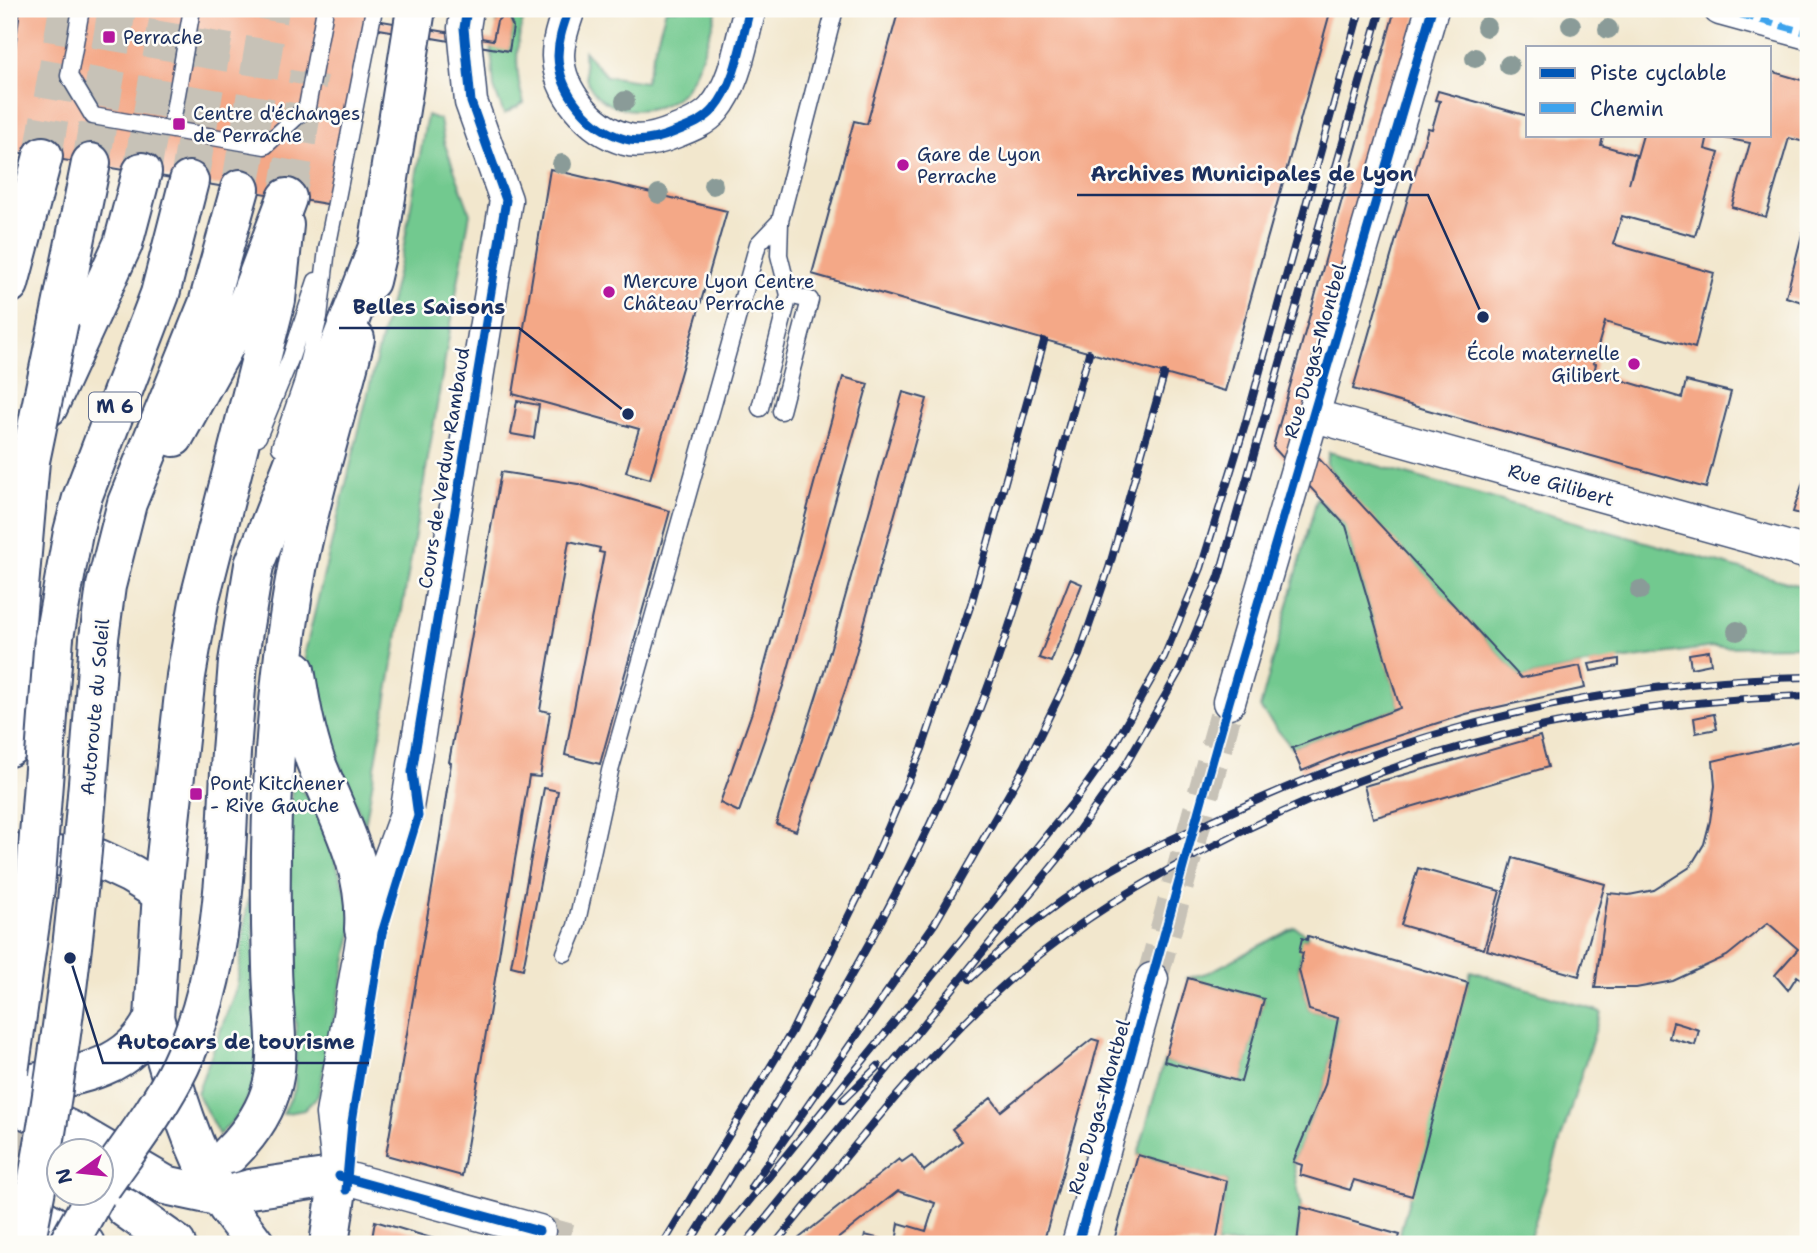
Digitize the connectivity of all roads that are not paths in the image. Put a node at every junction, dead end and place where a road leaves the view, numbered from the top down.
1 (11, 9) edge
2 (81, 9) edge
3 (192, 9) edge
4 (325, 9) edge
5 (374, 9) edge
6 (416, 9) edge
7 (467, 9) edge
8 (569, 9) edge
9 (750, 9) edge
10 (835, 9) edge
11 (1432, 9) edge
12 (1720, 9) edge
13 (9, 24) edge
14 (1808, 33) edge
15 (171, 128) junction
16 (43, 156) tunnel mouth
17 (91, 163) tunnel mouth
18 (142, 172) tunnel mouth
19 (189, 181) tunnel mouth
20 (240, 189) tunnel mouth
21 (780, 221) junction
22 (378, 247) junction
23 (327, 249) junction
24 (9, 285) edge
25 (789, 295) junction
26 (760, 408) dead end
27 (781, 411) dead end
28 (1315, 416) junction
29 (9, 490) edge
30 (218, 536) junction
31 (117, 540) junction
32 (1808, 553) edge
33 (254, 565) junction
34 (289, 628) junction
35 (1228, 702) tunnel mouth
36 (9, 747) edge
37 (9, 853) edge
38 (162, 893) junction
39 (365, 929) junction
40 (565, 953) dead end
41 (1152, 979) tunnel mouth
42 (154, 1018) junction
43 (9, 1072) edge
44 (9, 1087) edge
45 (9, 1101) edge
46 (230, 1154) dead end
47 (339, 1176) junction
48 (116, 1181) edge
49 (221, 1197) junction
50 (9, 1199) edge
51 (116, 1202) edge
52 (98, 1208) edge
53 (539, 1231) tunnel mouth
54 (25, 1244) edge
55 (68, 1244) edge
56 (85, 1244) edge
57 (177, 1244) edge
58 (255, 1244) edge
59 (329, 1244) edge
60 (1078, 1244) edge

1 - 13 lane
2 - 15 lane, bridge
3 - 15 lane
4 - 15 lane, bridge
5 - 23 lane
6 - 22 main road
7 - 39 street, Cours de Verdun Rambaud
8 - 9 street
10 - 21 lane
11 - 28 street, Rue Dugas-Montbel
12 - 14 street
16 - 24 main road
17 - 36 main road, bridge
18 - 29 main road
19 - 43 main road, M 6, bridge
20 - 31 main road, Autoroute du Soleil / M 6
21 - 25 lane
21 - 40 lane
22 - 33 main road
22 - 34 main road
23 - 30 lane
23 - 33 lane
25 - 26 lane
25 - 27 lane
28 - 32 street, Rue Gilibert
28 - 35 street, Rue Dugas-Montbel
30 - 31 main road
30 - 38 main road
31 - 54 main road, Autoroute du Soleil / M 6, bridge
33 - 48 main road, bridge
34 - 39 main road
34 - 46 main road
37 - 38 main road
38 - 42 main road
39 - 47 street, Cours de Verdun Rambaud
41 - 60 street, Rue Dugas-Montbel
42 - 44 main road
42 - 49 main road
45 - 49 main road
47 - 49 main road
47 - 53 street
47 - 59 main road
49 - 58 main road
50 - 56 main road
51 - 57 main road
52 - 55 main road, bridge

